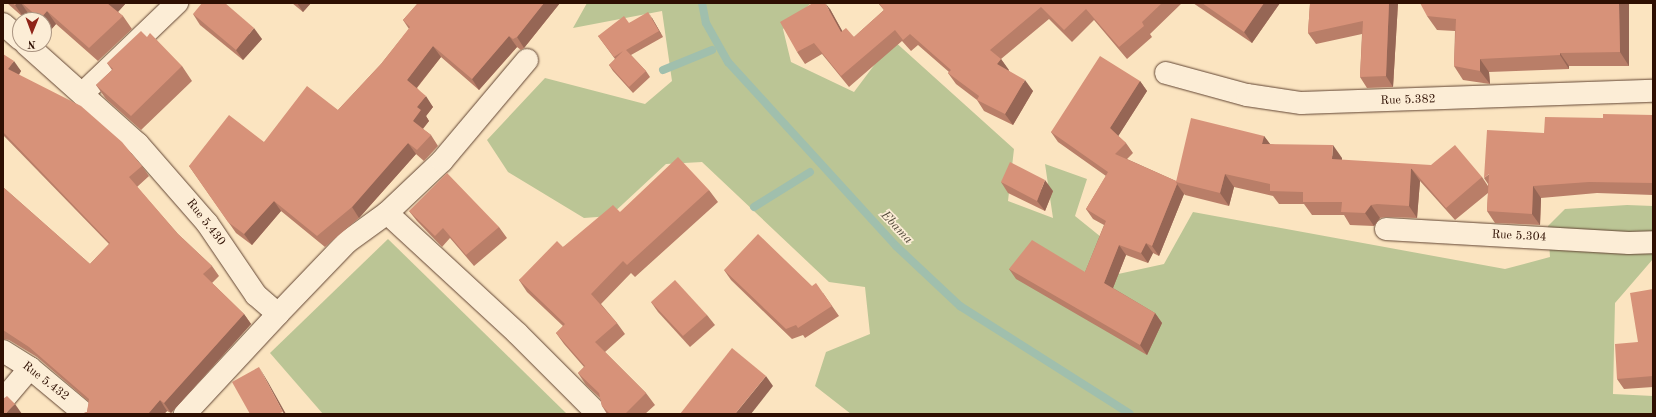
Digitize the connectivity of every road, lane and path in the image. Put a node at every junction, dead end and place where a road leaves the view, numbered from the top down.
1 (177, 3) edge
2 (3, 24) edge
3 (12, 32) edge
4 (35, 52) edge
5 (527, 60) dead end
6 (1166, 73) dead end
7 (1653, 91) edge
8 (82, 94) junction
9 (387, 213) junction
10 (1386, 229) dead end
11 (1653, 242) edge
12 (278, 314) junction
13 (3, 351) edge
14 (30, 368) junction
15 (3, 400) edge
16 (85, 414) edge
17 (185, 414) edge
18 (598, 414) edge

1 - 8 street
2 - 3 street
4 - 8 street, Rue 5.430
5 - 9 street
6 - 7 street, Rue 5.382
8 - 12 street, Rue 5.430
9 - 12 street
9 - 18 street
10 - 11 street, Rue 5.304
12 - 17 street
13 - 14 street, Rue 5.432
14 - 15 street
14 - 16 street, Rue 5.432

